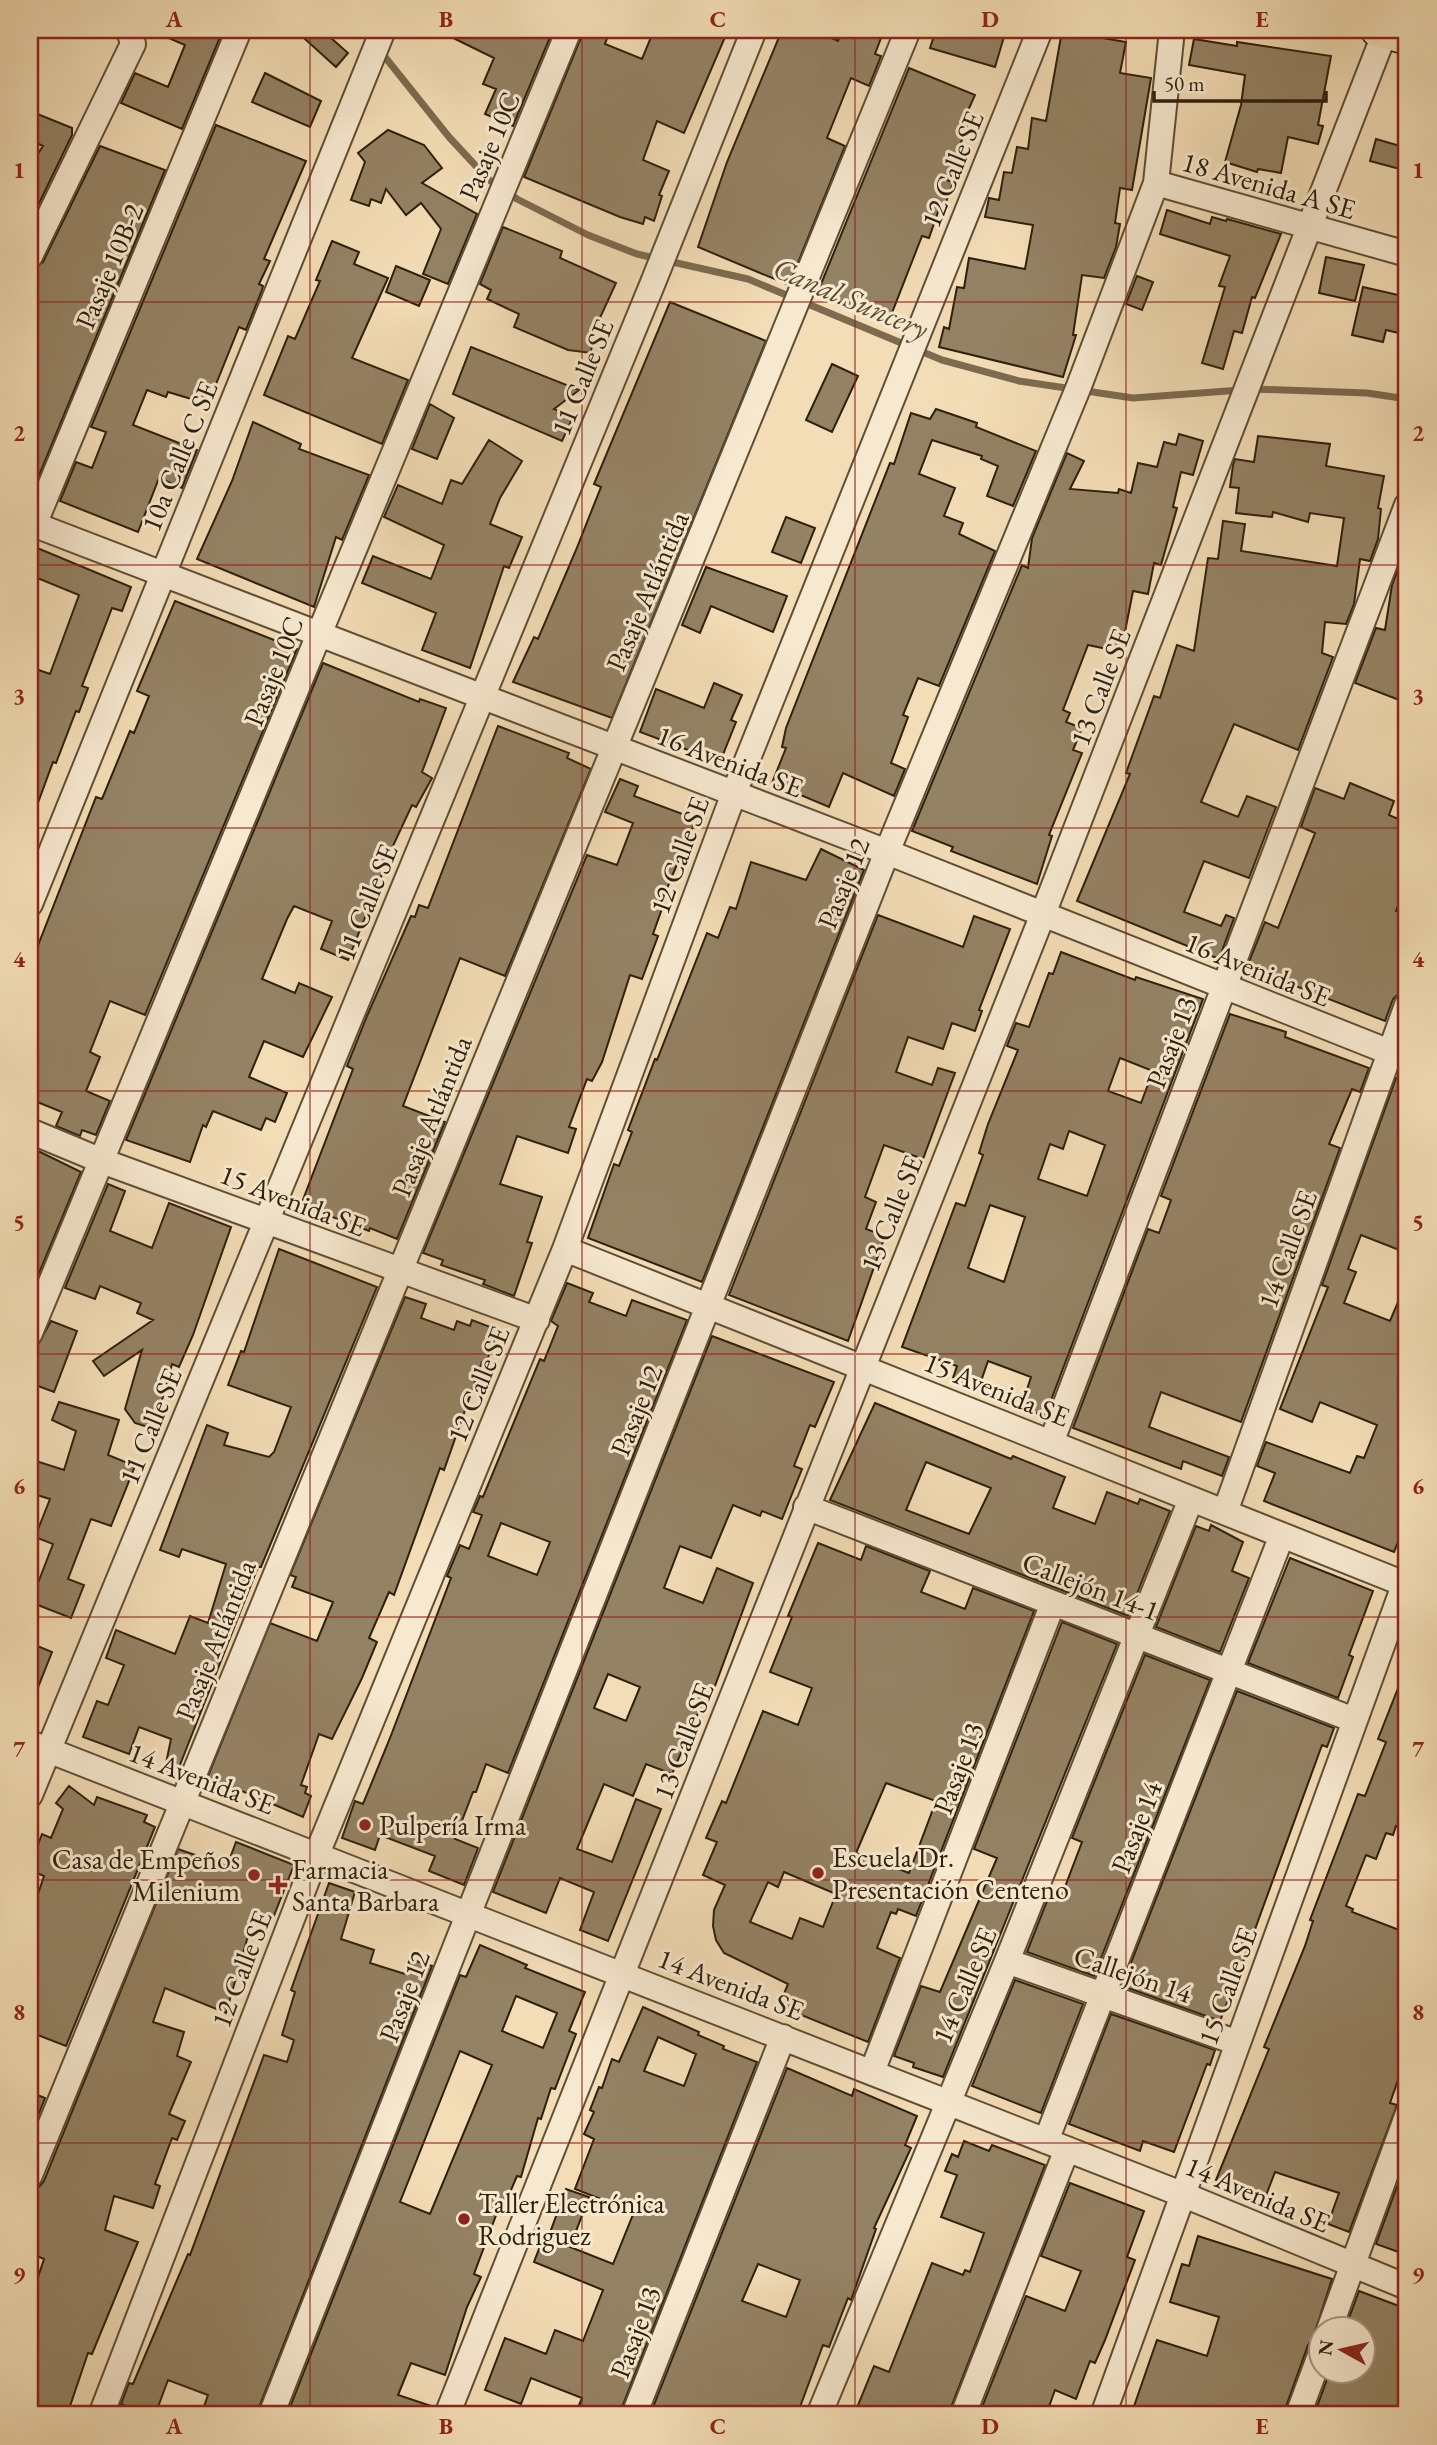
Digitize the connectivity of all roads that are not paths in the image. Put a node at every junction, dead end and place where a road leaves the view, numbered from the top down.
1 (129, 30) edge
2 (239, 30) edge
3 (383, 30) edge
4 (569, 30) edge
5 (754, 30) edge
6 (908, 30) edge
7 (1040, 30) edge
8 (1172, 30) edge
9 (1390, 33) edge
10 (1156, 183) junction
11 (1307, 228) junction
12 (1407, 254) edge
13 (30, 256) edge
14 (1407, 505) edge
15 (32, 524) edge
16 (162, 575) junction
17 (320, 636) junction
18 (483, 695) junction
19 (614, 748) junction
20 (734, 793) junction
21 (887, 852) junction
22 (30, 904) edge
23 (1043, 914) junction
24 (1224, 988) junction
25 (1407, 1005) edge
26 (1398, 1056) edge
27 (30, 1131) edge
28 (102, 1161) junction
29 (267, 1220) junction
30 (565, 1249) junction
31 (399, 1272) junction
32 (709, 1307) junction
33 (537, 1320) junction
34 (30, 1333) edge
35 (861, 1367) junction
36 (1051, 1443) junction
37 (1191, 1499) junction
38 (806, 1507) junction
39 (1225, 1512) junction
40 (1282, 1535) junction
41 (1406, 1582) edge
42 (1053, 1603) junction
43 (1136, 1635) junction
44 (1228, 1671) junction
45 (1354, 1720) junction
46 (39, 1747) edge
47 (30, 1795) edge
48 (180, 1801) junction
49 (317, 1854) junction
50 (467, 1913) junction
51 (1007, 1961) junction
52 (624, 1974) junction
53 (1102, 1995) junction
54 (783, 2037) junction
55 (1238, 2043) junction
56 (872, 2072) junction
57 (947, 2101) junction
58 (1407, 2116) edge
59 (1057, 2145) junction
60 (30, 2175) edge
61 (1184, 2194) junction
62 (1352, 2265) junction
63 (1407, 2287) edge
64 (1334, 2316) edge
65 (1308, 2386) edge
66 (101, 2415) edge
67 (271, 2415) edge
68 (447, 2415) edge
69 (634, 2415) edge
70 (819, 2415) edge
71 (963, 2415) edge
72 (1103, 2415) edge
73 (1298, 2415) edge

1 - 13 street
2 - 15 street, Pasaje 10B-2
3 - 16 street, 10a Calle C SE
4 - 17 street, Pasaje 10C
5 - 18 street, 11 Calle SE
6 - 19 street, Pasaje Atlántida
7 - 20 street, 12 Calle SE
8 - 10 street, Pasaje 12
9 - 11 street, 13 Calle SE
10 - 11 street, 18 Avenida A SE
10 - 21 street, Pasaje 12
11 - 12 street, 18 Avenida A SE
11 - 23 street, 13 Calle SE
14 - 24 street, Pasaje 13
15 - 16 street, 16 Avenida SE
16 - 17 street, 16 Avenida SE
16 - 22 street, 10a Calle C SE
17 - 18 street, 16 Avenida SE
17 - 28 street, Pasaje 10C
18 - 19 street, 16 Avenida SE
18 - 29 street, 11 Calle SE
19 - 20 street, 16 Avenida SE
19 - 31 street, Pasaje Atlántida
20 - 21 street, 16 Avenida SE
20 - 30 street, 12 Calle SE
21 - 23 street, 16 Avenida SE
21 - 32 street, Pasaje 12
23 - 24 street, 16 Avenida SE
23 - 35 street, 13 Calle SE
24 - 26 street, 16 Avenida SE
24 - 36 street, Pasaje 13
25 - 26 street, 14 Calle SE
26 - 39 street, 14 Calle SE
27 - 28 street, 15 Avenida SE
28 - 29 street, 15 Avenida SE
28 - 34 street, Pasaje 10C
29 - 31 street, 15 Avenida SE
29 - 46 street, 11 Calle SE
30 - 32 street, 15 Avenida SE
30 - 33 street, 12 Calle SE
31 - 33 street, 15 Avenida SE
31 - 48 street, Pasaje Atlántida
32 - 35 street, 15 Avenida SE
32 - 50 street, Pasaje 12
33 - 49 street, 12 Calle SE
35 - 36 street, 15 Avenida SE
35 - 38 street, 13 Calle SE
36 - 37 street, 15 Avenida SE
37 - 39 street, 15 Avenida SE
37 - 43 street, 14 Calle SE
38 - 42 street, Callejón 14-1
38 - 52 street, 13 Calle SE
39 - 40 street, 15 Avenida SE
40 - 41 street, 15 Avenida SE
40 - 44 street, Pasaje 14
41 - 45 street, 15 Calle SE
42 - 43 street, Callejón 14-1
42 - 56 street, Pasaje 13
43 - 44 street, Callejón 14-1
43 - 51 street, 14 Calle SE
44 - 45 street, Callejón 14-1
44 - 53 street, Pasaje 14
45 - 55 street, 15 Calle SE
46 - 47 street, 11 Calle SE
46 - 48 street, 14 Avenida SE
48 - 49 street, 14 Avenida SE
48 - 60 street, Pasaje Atlántida
49 - 50 street, 14 Avenida SE
49 - 66 street, 12 Calle SE
50 - 52 street, 14 Avenida SE
50 - 67 street, Pasaje 12
51 - 53 street, Callejón 14
51 - 57 street, 14 Calle SE
52 - 54 street, 14 Avenida SE
52 - 68 street, 13 Calle SE
53 - 55 street, Callejón 14
53 - 59 street, Pasaje 14
54 - 56 street, 14 Avenida SE
54 - 69 street, Pasaje 13
55 - 61 street, 15 Calle SE
56 - 57 street, 14 Avenida SE
57 - 59 street, 14 Avenida SE
57 - 70 street, 14 Calle SE
58 - 62 street
59 - 61 street, 14 Avenida SE
59 - 71 street, Pasaje 14
61 - 62 street, 14 Avenida SE
61 - 72 street, 15 Calle SE
62 - 63 street, 14 Avenida SE
62 - 64 street
65 - 73 street

